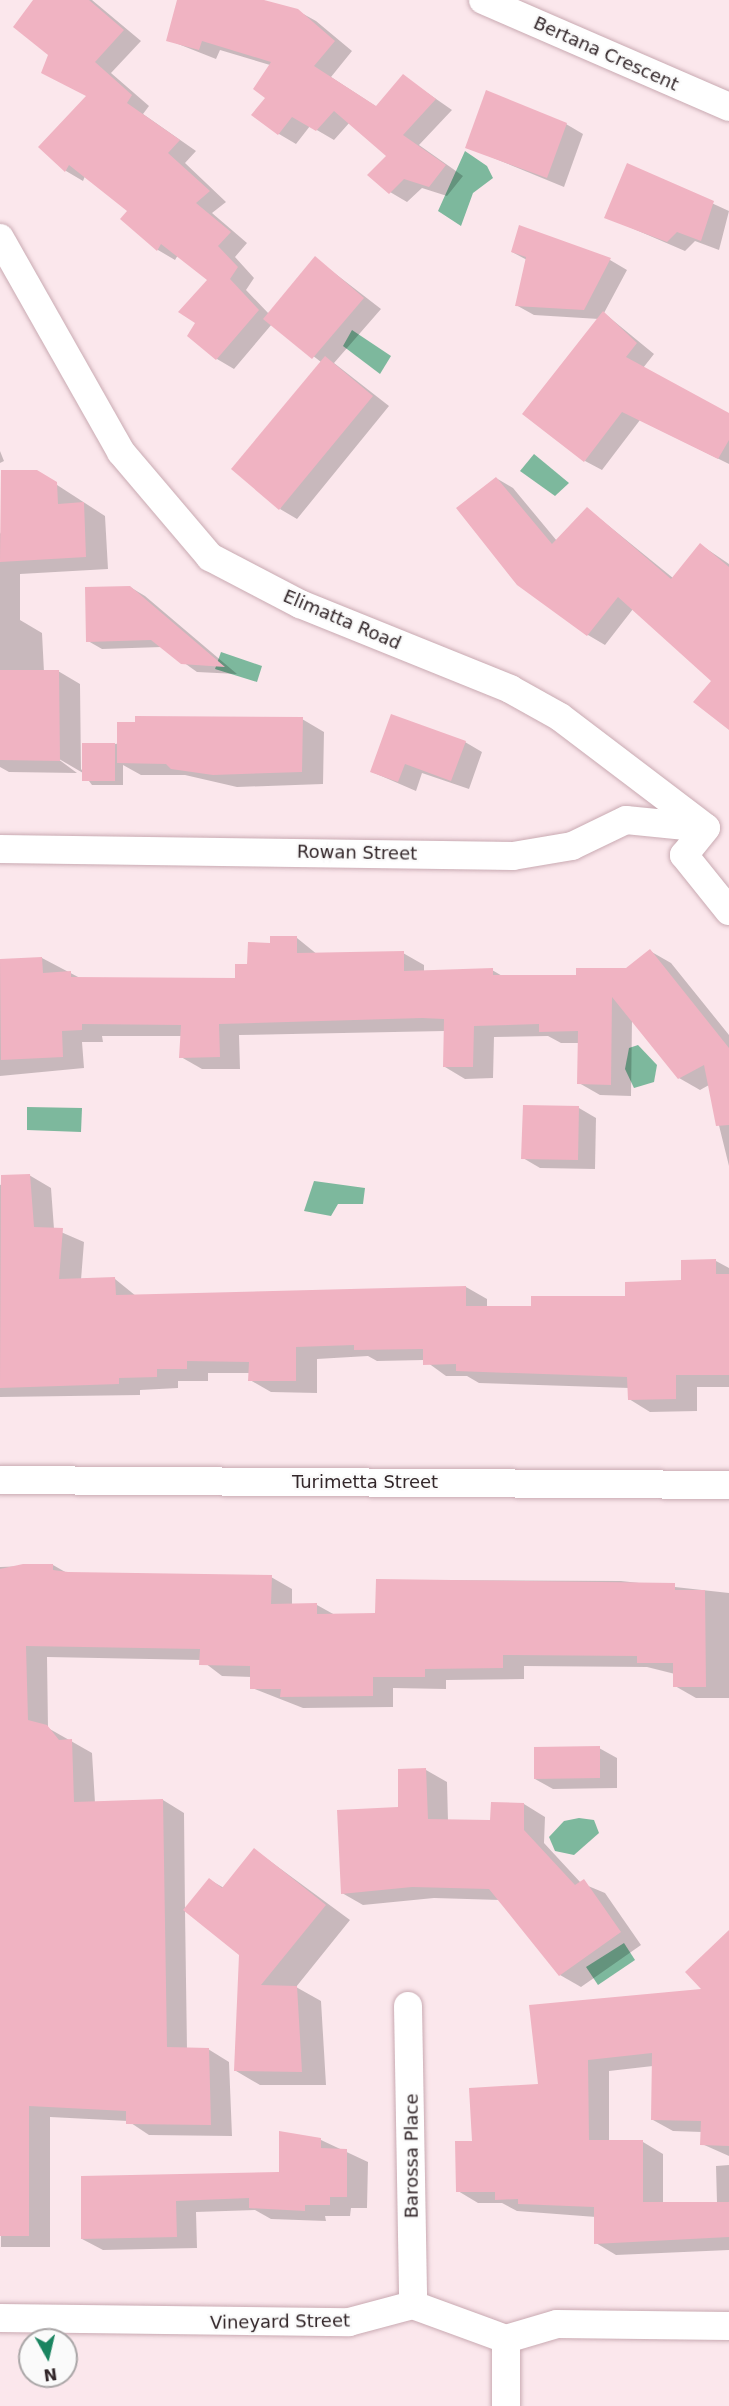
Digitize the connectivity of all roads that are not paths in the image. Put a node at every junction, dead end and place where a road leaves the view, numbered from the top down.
1 (483, 0) edge
2 (729, 107) edge
3 (0, 238) edge
4 (706, 828) junction
5 (0, 849) edge
6 (729, 911) edge
7 (0, 1480) edge
8 (729, 1485) edge
9 (408, 2006) dead end
10 (413, 2305) junction
11 (0, 2318) edge
12 (729, 2326) edge
13 (506, 2339) junction
14 (506, 2406) edge

1 - 2 street, Bertana Crescent
3 - 4 street, Elimatta Road
4 - 5 street, Rowan Street
4 - 6 street
7 - 8 street, Turimetta Street
9 - 10 street, Barossa Place
10 - 11 street, Vineyard Street
10 - 13 street
12 - 13 street
13 - 14 street

